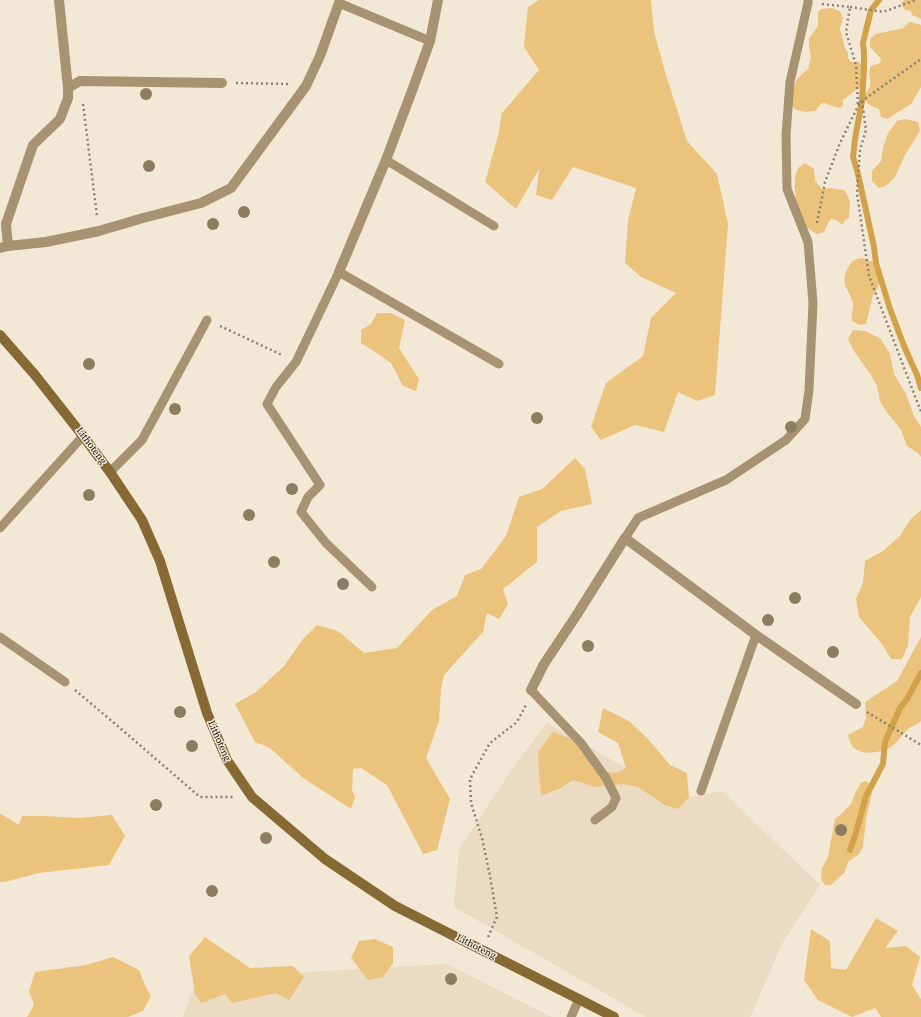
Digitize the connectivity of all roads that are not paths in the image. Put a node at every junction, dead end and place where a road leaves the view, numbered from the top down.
1 (59, 0) edge
2 (438, 0) edge
3 (339, 2) edge
4 (808, 2) edge
5 (430, 41) junction
6 (222, 83) road end
7 (68, 88) junction
8 (386, 160) junction
9 (494, 226) dead end
10 (4, 247) edge
11 (339, 272) junction
12 (206, 320) road end
13 (0, 335) edge
14 (499, 364) dead end
15 (83, 436) junction
16 (110, 472) junction
17 (0, 528) edge
18 (625, 538) junction
19 (372, 587) dead end
20 (756, 635) junction
21 (0, 638) edge
22 (65, 682) road end
23 (531, 690) joint
24 (856, 704) road end
25 (701, 791) dead end
26 (595, 820) dead end
27 (579, 999) junction
28 (571, 1017) edge
29 (614, 1017) edge

1 - 7 street
2 - 5 street
3 - 5 lane
3 - 10 street
4 - 18 lane
5 - 8 street
6 - 7 street
7 - 10 street
8 - 9 lane
8 - 11 street
11 - 14 lane
11 - 19 lane
12 - 16 lane
13 - 15 main road, Lithoteng
15 - 16 main road, Lithoteng
15 - 17 lane
16 - 27 main road, Lithoteng
18 - 20 street
18 - 23 street
20 - 24 street
20 - 25 lane
21 - 22 lane
23 - 26 lane
27 - 28 lane
27 - 29 main road, Lithoteng

